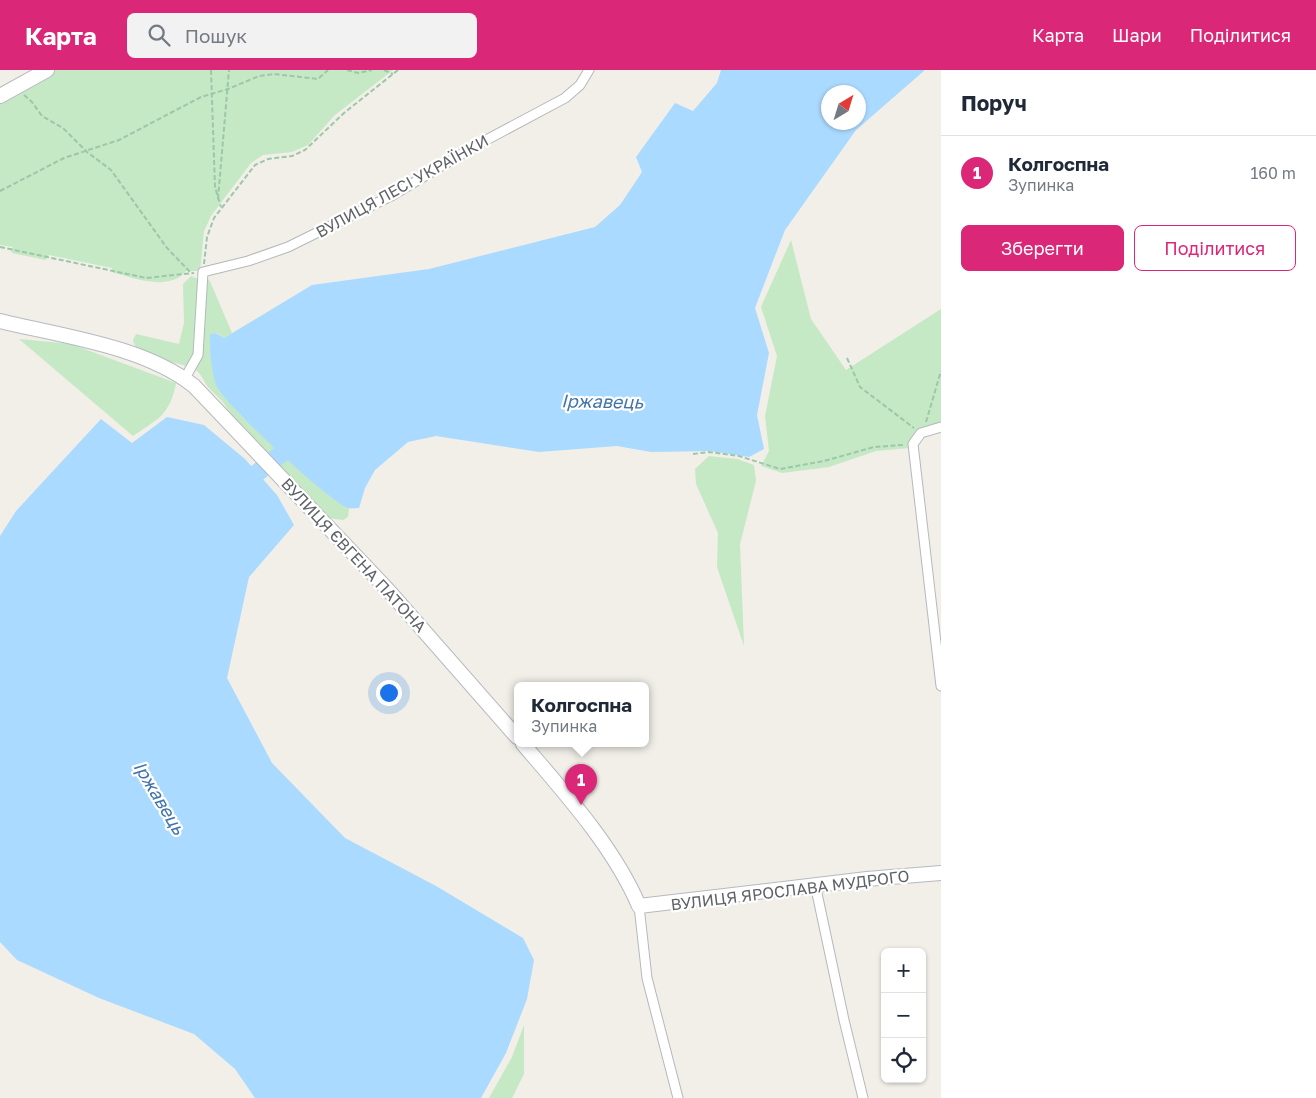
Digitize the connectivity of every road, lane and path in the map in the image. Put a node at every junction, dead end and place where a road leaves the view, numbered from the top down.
1 (47, 70) edge
2 (211, 70) edge
3 (229, 70) edge
4 (328, 70) edge
5 (347, 70) edge
6 (372, 70) edge
7 (384, 70) edge
8 (398, 70) edge
9 (589, 70) edge
10 (393, 74) junction
11 (15, 88) junction
12 (228, 89) junction
13 (211, 94) junction
14 (0, 95) edge
15 (87, 152) junction
16 (0, 191) edge
17 (218, 201) junction
18 (221, 207) junction
19 (0, 247) edge
20 (203, 272) junction
21 (191, 273) junction
22 (0, 321) edge
23 (847, 358) dead end
24 (941, 371) edge
25 (185, 378) junction
26 (941, 427) edge
27 (921, 433) junction
28 (913, 444) junction
29 (693, 454) dead end
30 (941, 686) edge
31 (514, 734) edge
32 (525, 747) edge
33 (941, 873) edge
34 (815, 884) junction
35 (639, 906) junction
36 (678, 1098) edge
37 (863, 1098) edge

1 - 11 street
2 - 13 path
3 - 12 path
4 - 12 path
5 - 6 path
7 - 10 path
8 - 10 path
9 - 20 street, ВУЛИЦЯ ЛЕСІ УКРАЇНКИ
10 - 18 path
11 - 14 street
11 - 15 path
12 - 13 path
12 - 17 path
13 - 15 path
13 - 17 path
15 - 16 path
15 - 21 path
17 - 18 path
18 - 20 path
19 - 21 path
20 - 21 path
20 - 25 street
22 - 25 street
23 - 27 path
24 - 27 path
25 - 31 street, ВУЛИЦЯ ЄВГЕНА ПАТОНА
26 - 27 street
27 - 28 street
28 - 29 path
28 - 30 street
32 - 35 street
33 - 34 street, ВУЛИЦЯ ЯРОСЛАВА МУДРОГО
34 - 35 street, ВУЛИЦЯ ЯРОСЛАВА МУДРОГО
34 - 37 street
35 - 36 street

